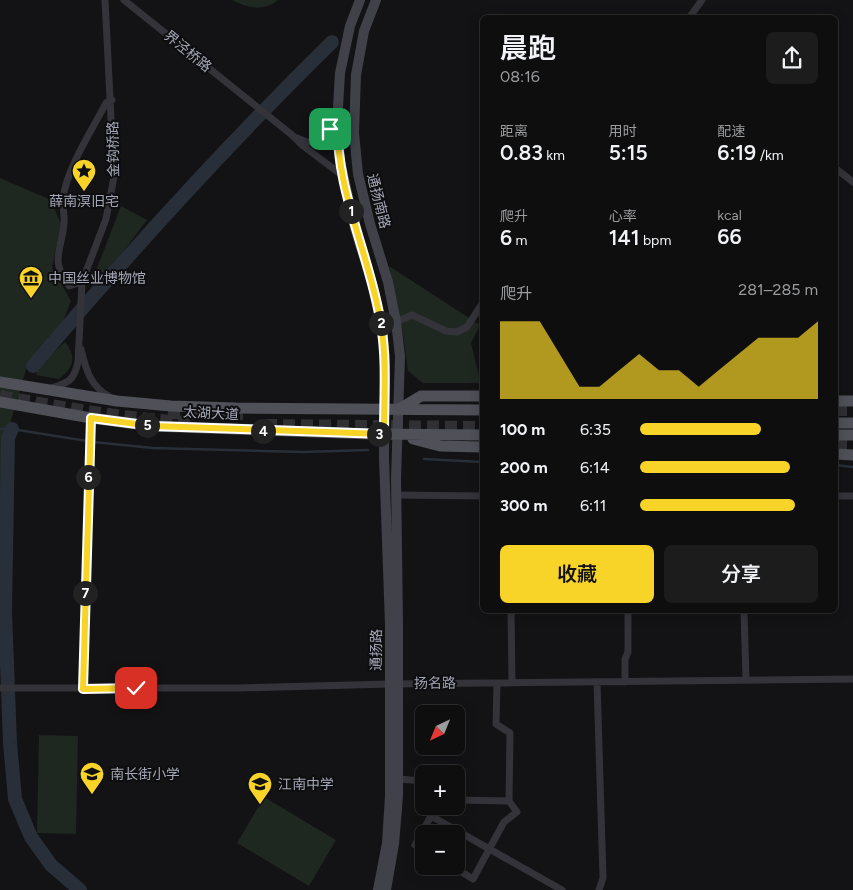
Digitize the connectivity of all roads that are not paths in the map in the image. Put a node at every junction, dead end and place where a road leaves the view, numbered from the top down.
1 (106, 0) edge
2 (124, 0) edge
3 (360, 0) edge
4 (376, 0) edge
5 (702, 0) edge
6 (691, 15) edge
7 (112, 100) junction
8 (338, 113) junction
9 (292, 135) junction
10 (838, 170) edge
11 (343, 176) junction
12 (853, 182) edge
13 (82, 282) junction
14 (480, 307) edge
15 (396, 322) junction
16 (78, 338) junction
17 (0, 382) edge
18 (46, 390) junction
19 (480, 396) edge
20 (117, 401) junction
21 (838, 401) edge
22 (853, 401) edge
23 (0, 402) edge
24 (384, 410) junction
25 (398, 410) junction
26 (480, 410) edge
27 (91, 418) junction
28 (838, 423) edge
29 (853, 423) edge
30 (384, 434) junction
31 (397, 435) junction
32 (480, 435) edge
33 (838, 435) edge
34 (853, 435) edge
35 (480, 447) edge
36 (838, 454) edge
37 (853, 455) edge
38 (396, 495) junction
39 (480, 496) edge
40 (838, 496) edge
41 (853, 496) edge
42 (511, 613) edge
43 (628, 613) edge
44 (744, 613) edge
45 (853, 679) edge
46 (746, 680) junction
47 (597, 682) junction
48 (625, 682) junction
49 (497, 683) junction
50 (512, 683) junction
51 (393, 684) junction
52 (0, 688) edge
53 (83, 689) junction
54 (398, 779) junction
55 (415, 781) edge
56 (465, 800) edge
57 (509, 800) junction
58 (431, 816) joint
59 (426, 825) edge
60 (490, 849) junction
61 (465, 874) edge
62 (378, 890) edge
63 (386, 890) edge
64 (562, 890) edge
65 (599, 890) edge

1 - 7 street, 金钩桥路
2 - 9 street, 界泾桥路
3 - 8 main road
4 - 15 main road, 通扬南路
5 - 6 street
7 - 13 street, 金钩桥路
7 - 13 street
8 - 9 street
8 - 11 main road
9 - 11 street, 界泾桥路
10 - 12 street
11 - 24 main road
13 - 16 street, 金钩桥路
14 - 15 street
15 - 25 main road, 通扬南路
16 - 18 street
16 - 20 street
17 - 18 main road, 太湖大道
18 - 20 main road, 太湖大道
19 - 25 main road
20 - 24 main road, 太湖大道
21 - 22 main road
23 - 27 main road, 太湖大道
24 - 25 main road, 太湖大道
24 - 30 main road, 通扬路
25 - 26 main road, 太湖大道
25 - 31 main road, 通扬路
27 - 30 main road, 太湖大道
27 - 53 street
28 - 29 main road
30 - 31 main road, 太湖大道
30 - 51 main road, 通扬路
31 - 32 main road, 太湖大道
31 - 35 main road
31 - 38 main road, 通扬路
33 - 34 main road
36 - 37 main road
38 - 39 street
38 - 51 main road, 通扬路
40 - 41 street
42 - 50 street
43 - 48 street
44 - 46 street
45 - 46 street, 扬名路
46 - 48 street, 扬名路
47 - 48 street, 扬名路
47 - 50 street, 扬名路
47 - 65 street
49 - 50 street, 扬名路
49 - 51 street, 扬名路
49 - 57 street
51 - 53 street, 扬名路
51 - 54 main road, 通扬路
51 - 62 main road, 通扬路
52 - 53 street, 扬名路
54 - 55 street
54 - 63 main road, 通扬路
56 - 57 street
57 - 60 street
58 - 59 street
58 - 60 street
60 - 61 street
60 - 64 street

